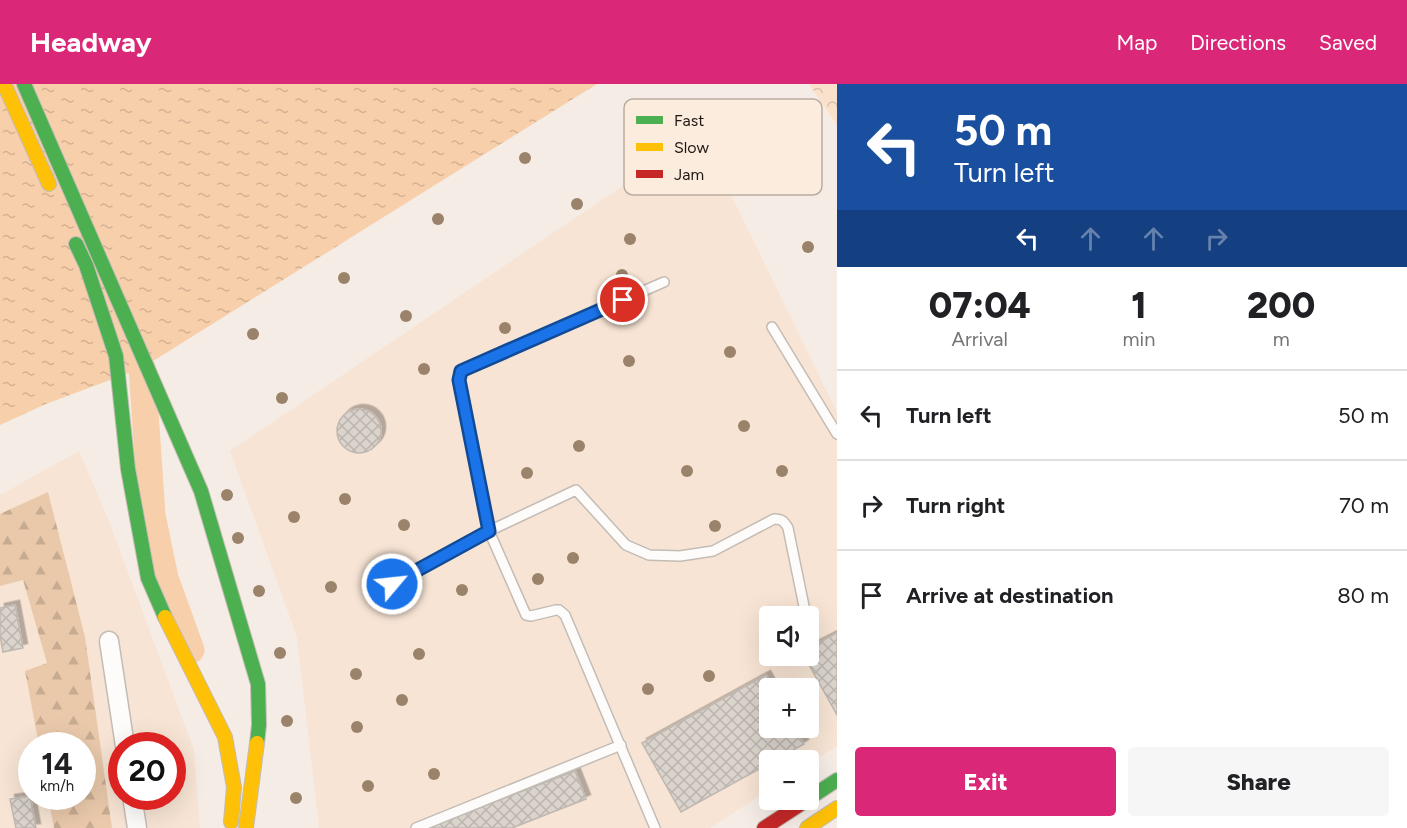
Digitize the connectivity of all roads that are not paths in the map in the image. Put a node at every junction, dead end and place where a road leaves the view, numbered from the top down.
1 (4, 84) edge
2 (24, 84) edge
3 (57, 201) dead end
4 (71, 233) dead end
5 (664, 282) dead end
6 (772, 327) dead end
7 (837, 434) edge
8 (489, 531) junction
9 (392, 584) dead end
10 (804, 606) edge
11 (235, 608) junction
12 (171, 630) junction
13 (109, 640) dead end
14 (206, 729) dead end
15 (123, 732) edge
16 (621, 746) junction
17 (837, 780) edge
18 (819, 792) edge
19 (219, 801) dead end
20 (837, 808) edge
21 (134, 810) edge
22 (791, 810) edge
23 (137, 828) edge
24 (219, 828) edge
25 (230, 828) edge
26 (246, 828) edge
27 (258, 828) edge
28 (416, 828) edge
29 (655, 828) edge
30 (764, 828) edge
31 (807, 828) edge

1 - 3 street
2 - 11 street
4 - 12 street
5 - 8 lane
6 - 7 lane
8 - 9 lane
8 - 10 lane
8 - 16 lane
11 - 26 street
11 - 27 street
12 - 14 street
12 - 25 street
13 - 15 street
16 - 28 lane
16 - 29 lane
17 - 18 street
19 - 24 street
20 - 31 street
21 - 23 street
22 - 30 street

